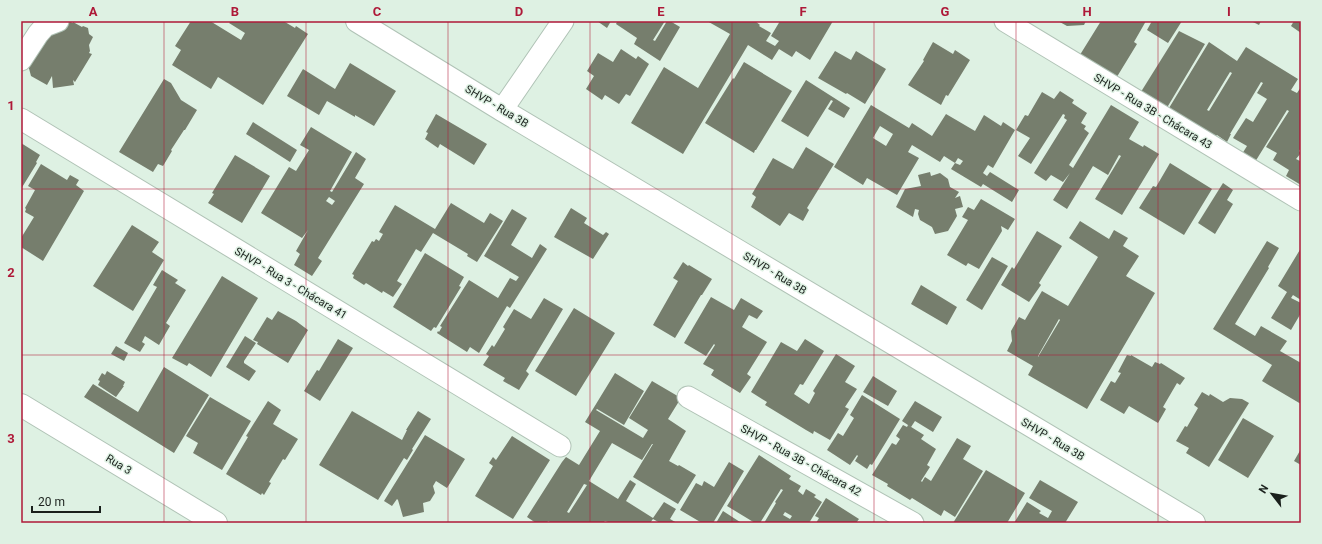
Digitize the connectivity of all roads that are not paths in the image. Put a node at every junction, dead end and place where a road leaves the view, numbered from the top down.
1 (58, 21) edge
2 (357, 21) edge
3 (563, 21) edge
4 (1005, 21) edge
5 (21, 60) edge
6 (502, 110) junction
7 (21, 120) edge
8 (1301, 200) edge
9 (688, 397) dead end
10 (21, 405) edge
11 (560, 446) dead end
12 (216, 523) edge
13 (913, 523) edge
14 (1194, 523) edge

1 - 5 street
2 - 6 street, SHVP - Rua 3B
3 - 6 street
4 - 8 street, SHVP - Rua 3B - Chácara 43
6 - 14 street, SHVP - Rua 3B
7 - 11 street, SHVP - Rua 3 - Chácara 41
9 - 13 street, SHVP - Rua 3B - Chácara 42
10 - 12 street, Rua 3

